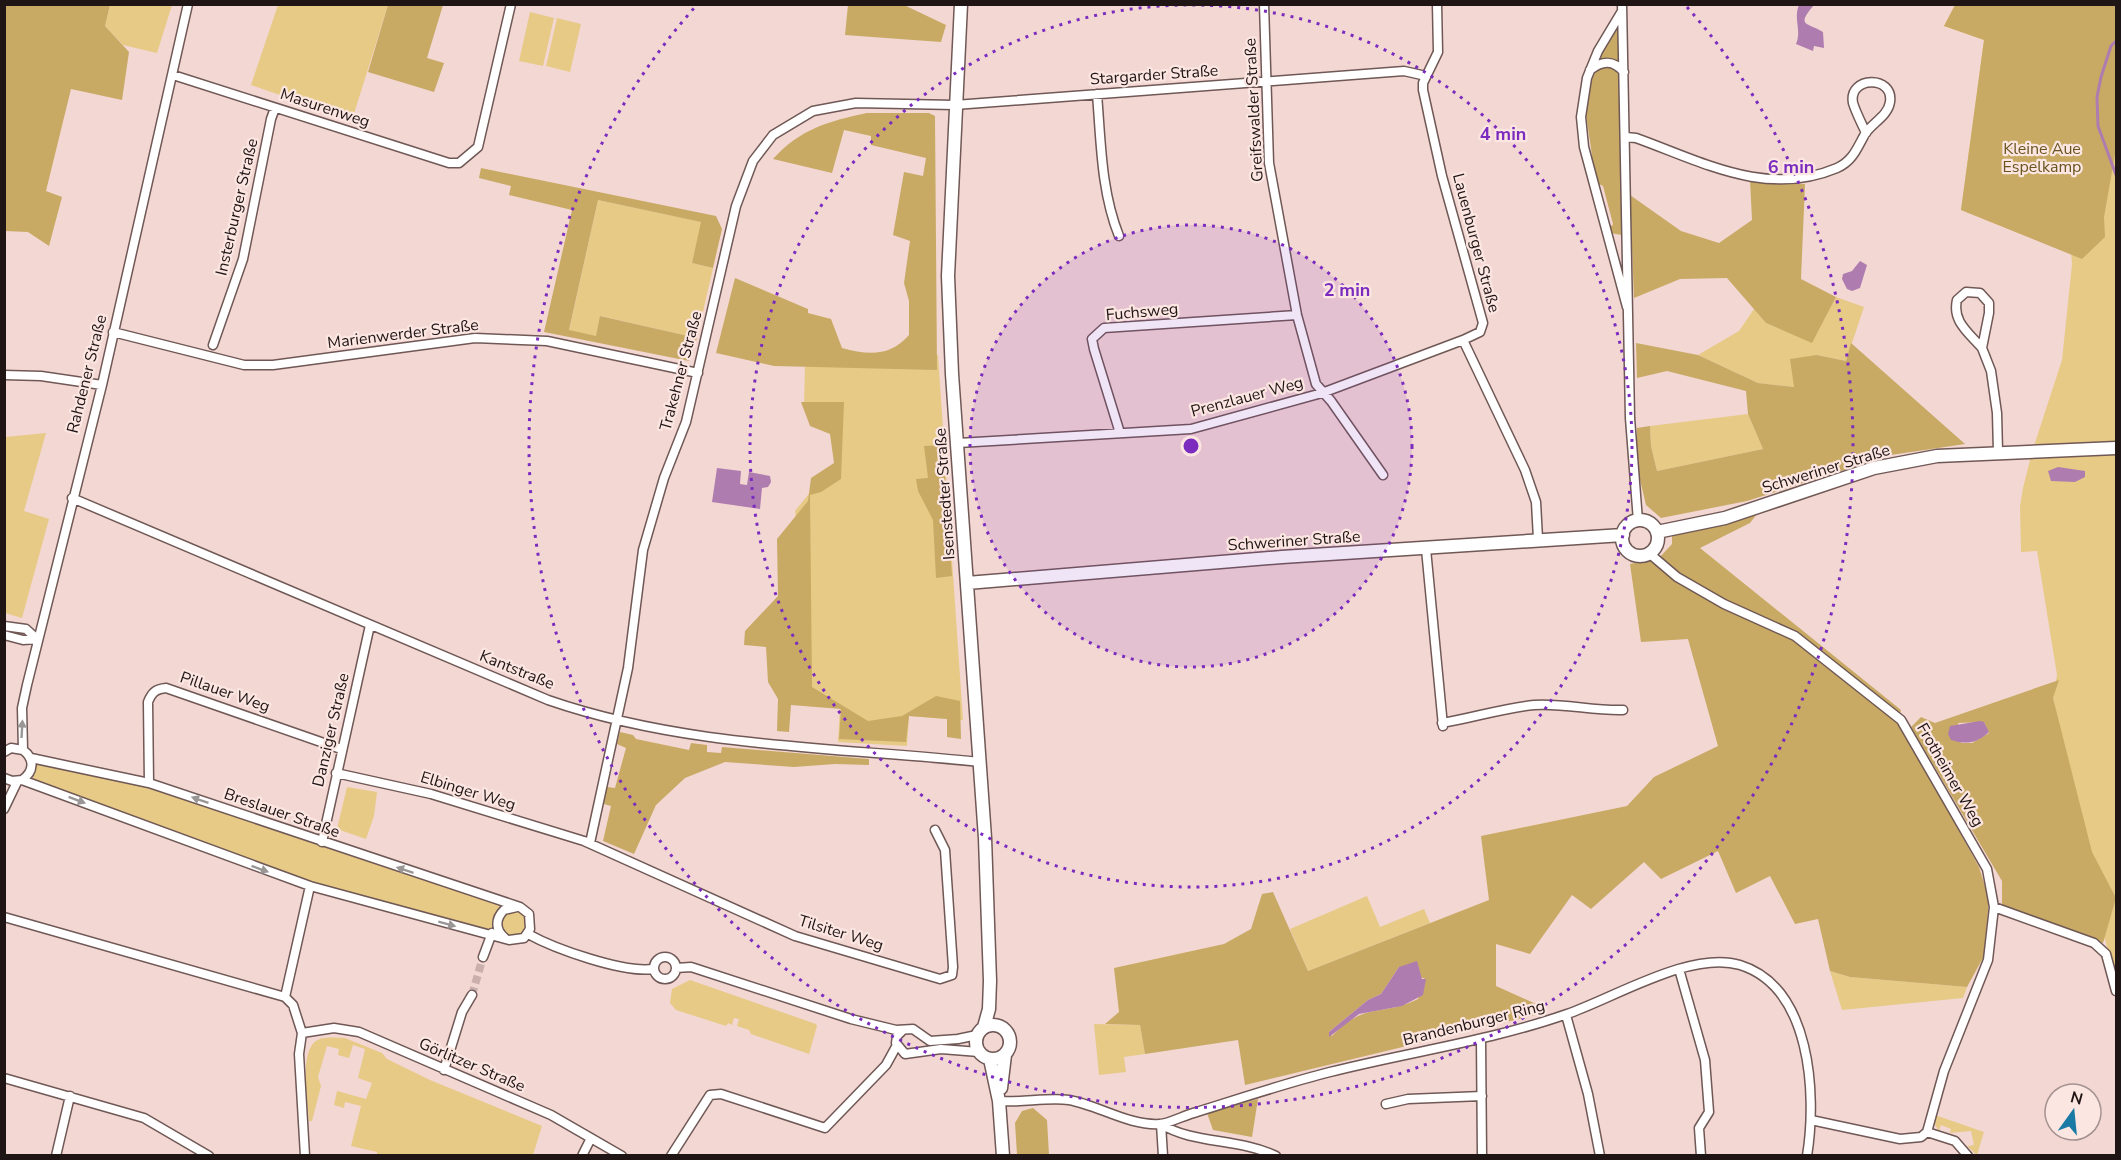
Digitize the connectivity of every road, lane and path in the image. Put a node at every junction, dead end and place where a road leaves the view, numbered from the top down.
1 (188, 4) edge
2 (511, 4) edge
3 (961, 4) edge
4 (1264, 4) edge
5 (1437, 4) edge
6 (1622, 8) edge
7 (1590, 71) junction
8 (1624, 72) junction
9 (173, 75) junction
10 (1426, 75) junction
11 (1265, 82) junction
12 (1097, 94) junction
13 (956, 105) junction
14 (276, 108) junction
15 (1866, 133) junction
16 (1626, 137) junction
17 (1627, 234) junction
18 (1119, 236) dead end
19 (1607, 237) junction
20 (1628, 311) junction
21 (1297, 315) junction
22 (113, 332) junction
23 (1463, 340) junction
24 (213, 345) dead end
25 (1982, 348) junction
26 (698, 373) junction
27 (4, 375) edge
28 (102, 385) junction
29 (1322, 393) junction
30 (1120, 433) junction
31 (958, 443) junction
32 (2116, 448) edge
33 (1998, 452) junction
34 (1383, 475) dead end
35 (72, 498) junction
36 (1638, 521) junction
37 (1657, 532) junction
38 (1623, 535) junction
39 (1538, 539) junction
40 (1426, 549) junction
41 (1650, 554) junction
42 (967, 583) junction
43 (370, 625) junction
44 (4, 626) edge
45 (4, 635) edge
46 (37, 639) junction
47 (1623, 710) dead end
48 (617, 722) junction
49 (341, 749) junction
50 (23, 750) junction
51 (4, 752) edge
52 (31, 758) junction
53 (980, 762) junction
54 (336, 773) junction
55 (4, 778) edge
56 (20, 781) junction
57 (149, 783) junction
58 (4, 809) edge
59 (935, 830) dead end
60 (322, 842) junction
61 (590, 843) junction
62 (310, 886) junction
63 (1994, 907) junction
64 (520, 908) junction
65 (4, 917) edge
66 (497, 924) junction
67 (528, 934) junction
68 (490, 936) junction
69 (509, 940) junction
70 (483, 957) tunnel mouth
71 (676, 968) junction
72 (653, 969) junction
73 (1679, 969) junction
74 (990, 981) junction
75 (2116, 991) edge
76 (472, 995) tunnel mouth
77 (285, 997) junction
78 (1566, 1015) junction
79 (850, 1020) junction
80 (1003, 1028) junction
81 (903, 1030) junction
82 (981, 1031) junction
83 (302, 1033) junction
84 (921, 1036) junction
85 (1481, 1039) junction
86 (896, 1043) junction
87 (918, 1050) junction
88 (905, 1054) junction
89 (1005, 1055) junction
90 (985, 1056) junction
91 (886, 1065) junction
92 (444, 1070) junction
93 (4, 1078) edge
94 (70, 1096) junction
95 (1482, 1096) junction
96 (999, 1101) junction
97 (1386, 1104) dead end
98 (1811, 1120) junction
99 (1161, 1125) junction
100 (1927, 1132) junction
101 (591, 1138) junction
102 (1252, 1151) edge
103 (56, 1155) edge
104 (209, 1155) edge
105 (305, 1155) edge
106 (582, 1155) edge
107 (622, 1155) edge
108 (671, 1155) edge
109 (1003, 1155) edge
110 (1163, 1155) edge
111 (1275, 1155) edge
112 (1482, 1155) edge
113 (1600, 1155) edge
114 (1701, 1155) edge
115 (1807, 1155) edge
116 (1968, 1155) edge

1 - 9 street, Rahdener Straße
2 - 14 street, Masurenweg
3 - 13 street, Isenstedter Straße
4 - 11 street, Greifswalder Straße
5 - 10 street, Lauenburger Straße
6 - 7 street
6 - 8 street
7 - 8 street
7 - 19 street
8 - 16 street
9 - 14 street, Masurenweg
9 - 22 street, Rahdener Straße
10 - 11 street, Stargarder Straße
10 - 23 street, Lauenburger Straße
11 - 12 street, Stargarder Straße
11 - 21 street, Greifswalder Straße
12 - 13 street, Stargarder Straße
12 - 18 street
13 - 26 street, Trakehner Straße
13 - 31 street, Isenstedter Straße
14 - 24 street, Insterburger Straße
15 - 15 street
15 - 16 street
16 - 17 street
17 - 19 street
17 - 20 street
19 - 20 street
20 - 36 street
21 - 29 street, Greifswalder Straße
21 - 30 street, Fuchsweg
22 - 26 street, Marienwerder Straße
22 - 28 street, Rahdener Straße
23 - 29 street, Prenzlauer Weg
23 - 39 street
25 - 25 street
25 - 33 street
26 - 48 street, Trakehner Straße
27 - 28 street
28 - 35 street, Rahdener Straße
29 - 30 street, Prenzlauer Weg
29 - 34 street, Greifswalder Straße
30 - 31 street, Prenzlauer Weg
31 - 42 street, Isenstedter Straße
32 - 33 street, Schweriner Straße
33 - 37 street, Schweriner Straße
35 - 43 street, Kantstraße
35 - 46 street, Rahdener Straße
36 - 37 street
36 - 38 street
37 - 41 street
38 - 39 street, Schweriner Straße
38 - 41 street
39 - 40 street, Schweriner Straße
40 - 42 street, Schweriner Straße
40 - 47 street
41 - 63 street, Frotheimer Weg
42 - 53 street, Isenstedter Straße
43 - 48 street, Kantstraße
43 - 49 street, Danziger Straße
44 - 46 street
45 - 46 street
50 -> 46 street, Rahdener Straße
48 - 53 street, Kantstraße
48 - 61 street, Trakehner Straße
49 - 54 street, Danziger Straße
49 - 57 street, Pillauer Weg
50 - 51 street
50 - 52 street
52 - 56 street
52 - 57 street, Breslauer Straße
53 - 74 street, Isenstedter Straße
54 - 60 street, Danziger Straße
54 - 61 street, Elbinger Weg
55 - 56 street
56 - 58 street
56 -> 62 street
60 -> 57 street, Breslauer Straße
59 - 61 street, Tilsiter Weg
64 -> 60 street, Breslauer Straße
62 -> 68 street
62 - 77 street
63 - 75 street
63 - 100 street, Frotheimer Weg
64 - 66 street
64 - 67 street
65 - 77 street
66 - 68 street
66 - 69 street
67 - 69 street
67 - 72 street
68 - 69 street
68 - 70 street
71 - 72 street
71 - 72 street
71 - 79 street
73 - 78 street, Brandenburger Ring
73 - 98 street, Brandenburger Ring
73 - 114 street
74 - 80 street, Isenstedter Straße
74 - 82 street, Isenstedter Straße
76 - 92 street
77 - 83 street
78 - 85 street, Brandenburger Ring
78 - 113 street
79 - 81 street
79 - 86 street
80 - 82 street
80 - 89 street
81 - 84 street
81 - 86 street
82 - 84 street
82 - 90 street
83 - 92 street, Görlitzer Straße
83 - 105 street
84 - 87 street
85 - 95 street
85 - 99 street, Brandenburger Ring
86 - 88 street
86 - 91 street
87 - 88 street
87 - 90 street
88 - 91 street
89 - 90 street
89 - 96 street
90 - 96 street
91 - 108 street
92 - 101 street, Görlitzer Straße
93 - 94 street
94 - 103 street
94 - 104 street
95 - 97 street
95 - 112 street
96 - 99 street
96 - 109 street
98 - 100 street
98 - 115 street, Brandenburger Ring
99 - 102 street
99 - 110 street
100 - 116 street
101 - 106 street
101 - 107 street, Görlitzer Straße
102 - 111 street

